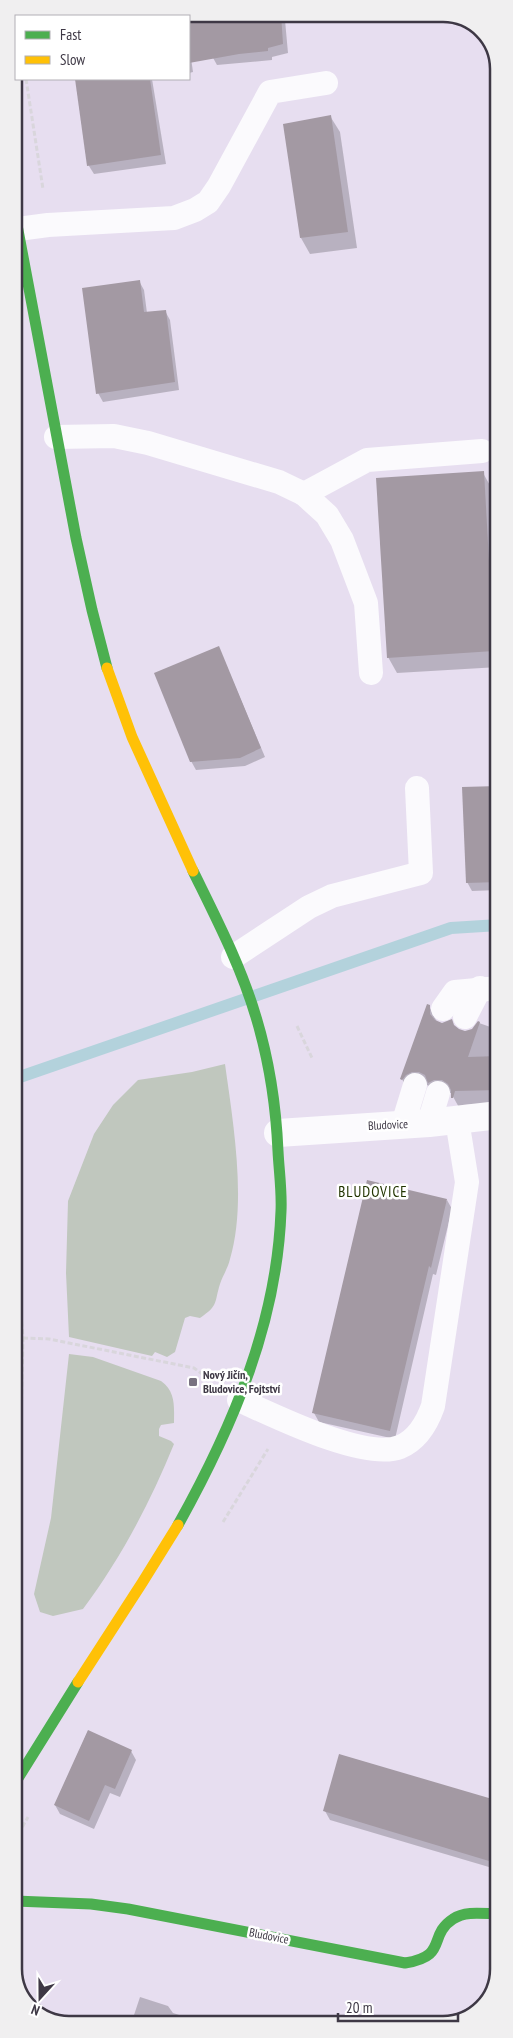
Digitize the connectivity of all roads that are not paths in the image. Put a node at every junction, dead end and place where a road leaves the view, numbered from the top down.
1 (326, 83) dead end
2 (22, 220) edge
3 (22, 252) edge
4 (56, 437) junction
5 (482, 451) dead end
6 (304, 494) junction
7 (370, 673) dead end
8 (418, 788) dead end
9 (236, 963) junction
10 (490, 988) edge
11 (443, 1009) dead end
12 (465, 1017) dead end
13 (415, 1085) dead end
14 (438, 1093) dead end
15 (490, 1116) edge
16 (457, 1120) junction
17 (416, 1124) junction
18 (278, 1133) junction
19 (239, 1400) junction
20 (22, 1772) edge
21 (22, 1901) edge
22 (490, 1914) edge

1 - 2 lane
3 - 4 main road
4 - 6 lane
4 - 9 main road
5 - 6 lane
6 - 7 lane
8 - 9 lane
9 - 18 main road
10 - 11 lane
10 - 12 lane
13 - 17 lane
14 - 17 lane
15 - 16 street, Bludovice
16 - 17 street, Bludovice
16 - 19 lane
17 - 18 street, Bludovice
18 - 19 main road
19 - 20 main road
21 - 22 main road, Bludovice

